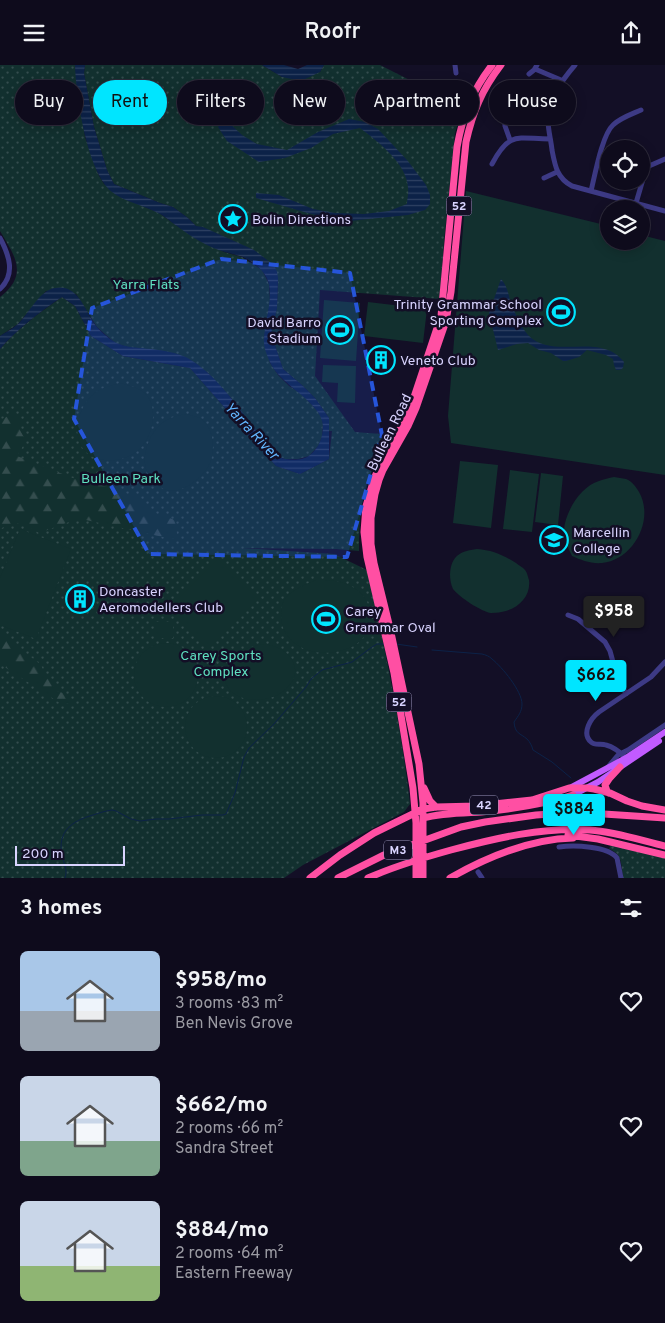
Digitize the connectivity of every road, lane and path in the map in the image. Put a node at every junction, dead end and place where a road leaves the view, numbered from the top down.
1 (455, 65) edge
2 (492, 65) edge
3 (501, 65) edge
4 (575, 65) edge
5 (536, 67) edge
6 (456, 73) dead end
7 (529, 74) dead end
8 (560, 80) edge
9 (563, 80) edge
10 (641, 110) dead end
11 (505, 125) edge
12 (548, 125) edge
13 (550, 139) junction
14 (510, 141) junction
15 (665, 159) edge
16 (492, 164) dead end
17 (557, 172) junction
18 (544, 178) dead end
19 (591, 191) junction
20 (625, 200) edge
21 (637, 200) edge
22 (650, 207) edge
23 (665, 211) edge
24 (0, 238) edge
25 (0, 289) edge
26 (568, 615) dead end
27 (387, 628) junction
28 (665, 662) edge
29 (626, 694) junction
30 (665, 725) edge
31 (665, 732) edge
32 (665, 737) edge
33 (609, 746) junction
34 (624, 756) junction
35 (615, 758) junction
36 (620, 767) junction
37 (608, 768) junction
38 (592, 776) junction
39 (421, 778) junction
40 (587, 788) junction
41 (571, 792) junction
42 (610, 793) junction
43 (436, 807) junction
44 (423, 809) junction
45 (665, 810) edge
46 (415, 812) junction
47 (423, 818) junction
48 (665, 818) edge
49 (419, 831) junction
50 (500, 838) junction
51 (598, 839) junction
52 (665, 846) edge
53 (559, 847) dead end
54 (665, 855) edge
55 (484, 861) junction
56 (478, 872) dead end
57 (310, 878) edge
58 (338, 878) edge
59 (368, 878) edge
60 (416, 878) edge
61 (423, 878) edge
62 (450, 878) edge
63 (457, 878) edge
64 (482, 878) edge
65 (621, 878) edge

1 - 6 street
2 - 27 highway, Bulleen Road / 52
3 - 27 highway, Bulleen Road / 52
4 - 9 street
5 - 7 street
5 - 8 street
10 - 19 street
11 - 14 street
12 - 13 street
13 - 14 street
13 - 17 street
14 - 16 street
15 - 21 street
17 - 18 street
17 - 19 street
19 - 20 street
22 - 23 street
24 - 25 street
26 - 29 street
27 - 39 highway, Bulleen Road / 52
27 - 46 highway, Bulleen Road / 52
28 - 29 street
29 - 33 street
30 - 34 street
31 - 34 main road, 42
32 - 36 main road
33 - 34 street
33 - 35 street
34 - 35 street
34 - 37 main road, 42
35 - 37 street
36 - 38 main road
36 - 40 main road
36 - 42 highway
37 - 38 main road, 42
38 - 41 main road, 42
39 - 43 highway
39 - 44 highway, Bulleen Road / 52
40 - 41 highway
40 - 42 highway
41 - 43 highway, 42
41 - 47 highway, 42
42 - 45 highway
43 - 44 highway, 42
44 - 46 highway, 42
44 - 47 highway, Bulleen Road / 52
46 - 49 highway, Bulleen Road
46 - 57 highway
47 - 49 highway, Bulleen Road
48 - 58 highway, M3
49 - 60 highway, Bulleen Road
49 - 61 highway, Bulleen Road
50 - 51 highway, M3
50 - 52 highway, M3
50 - 59 highway, M3
51 - 54 highway, M3
51 - 55 highway
53 - 65 street
55 - 62 highway
55 - 63 highway
56 - 64 street

